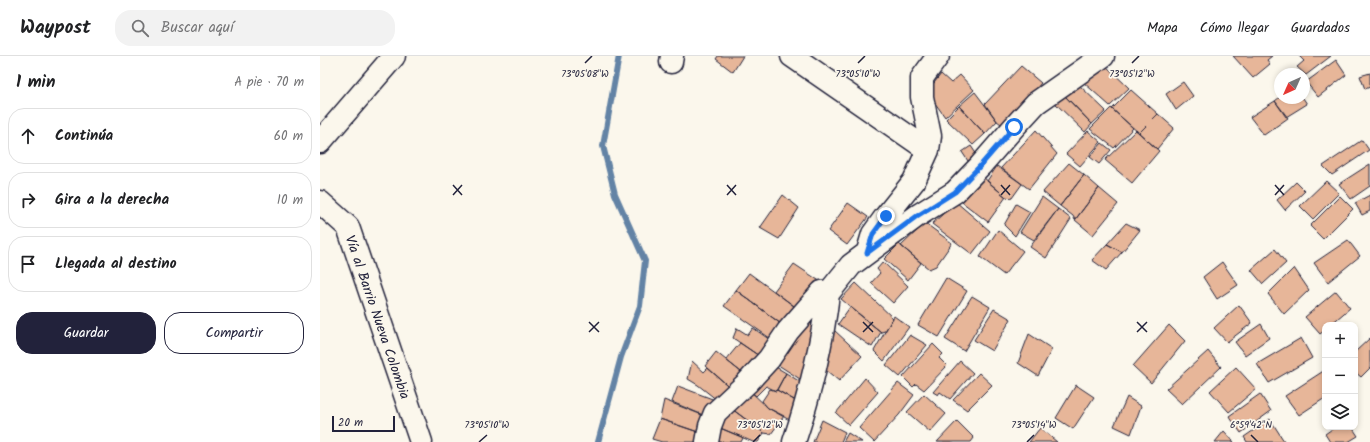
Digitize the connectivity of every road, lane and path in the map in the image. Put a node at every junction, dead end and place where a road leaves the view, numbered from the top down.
1 (394, 56) edge
2 (792, 56) edge
3 (1103, 56) edge
4 (933, 58) edge
5 (320, 142) edge
6 (928, 150) junction
7 (320, 202) edge
8 (867, 253) junction
9 (830, 291) junction
10 (420, 442) edge
11 (706, 442) edge
12 (794, 442) edge

1 - 5 street
2 - 6 street
3 - 8 street
4 - 6 street
6 - 8 street
7 - 10 street, Vía al Barrio Nueva Colombia
8 - 9 street
9 - 11 street
9 - 12 street

